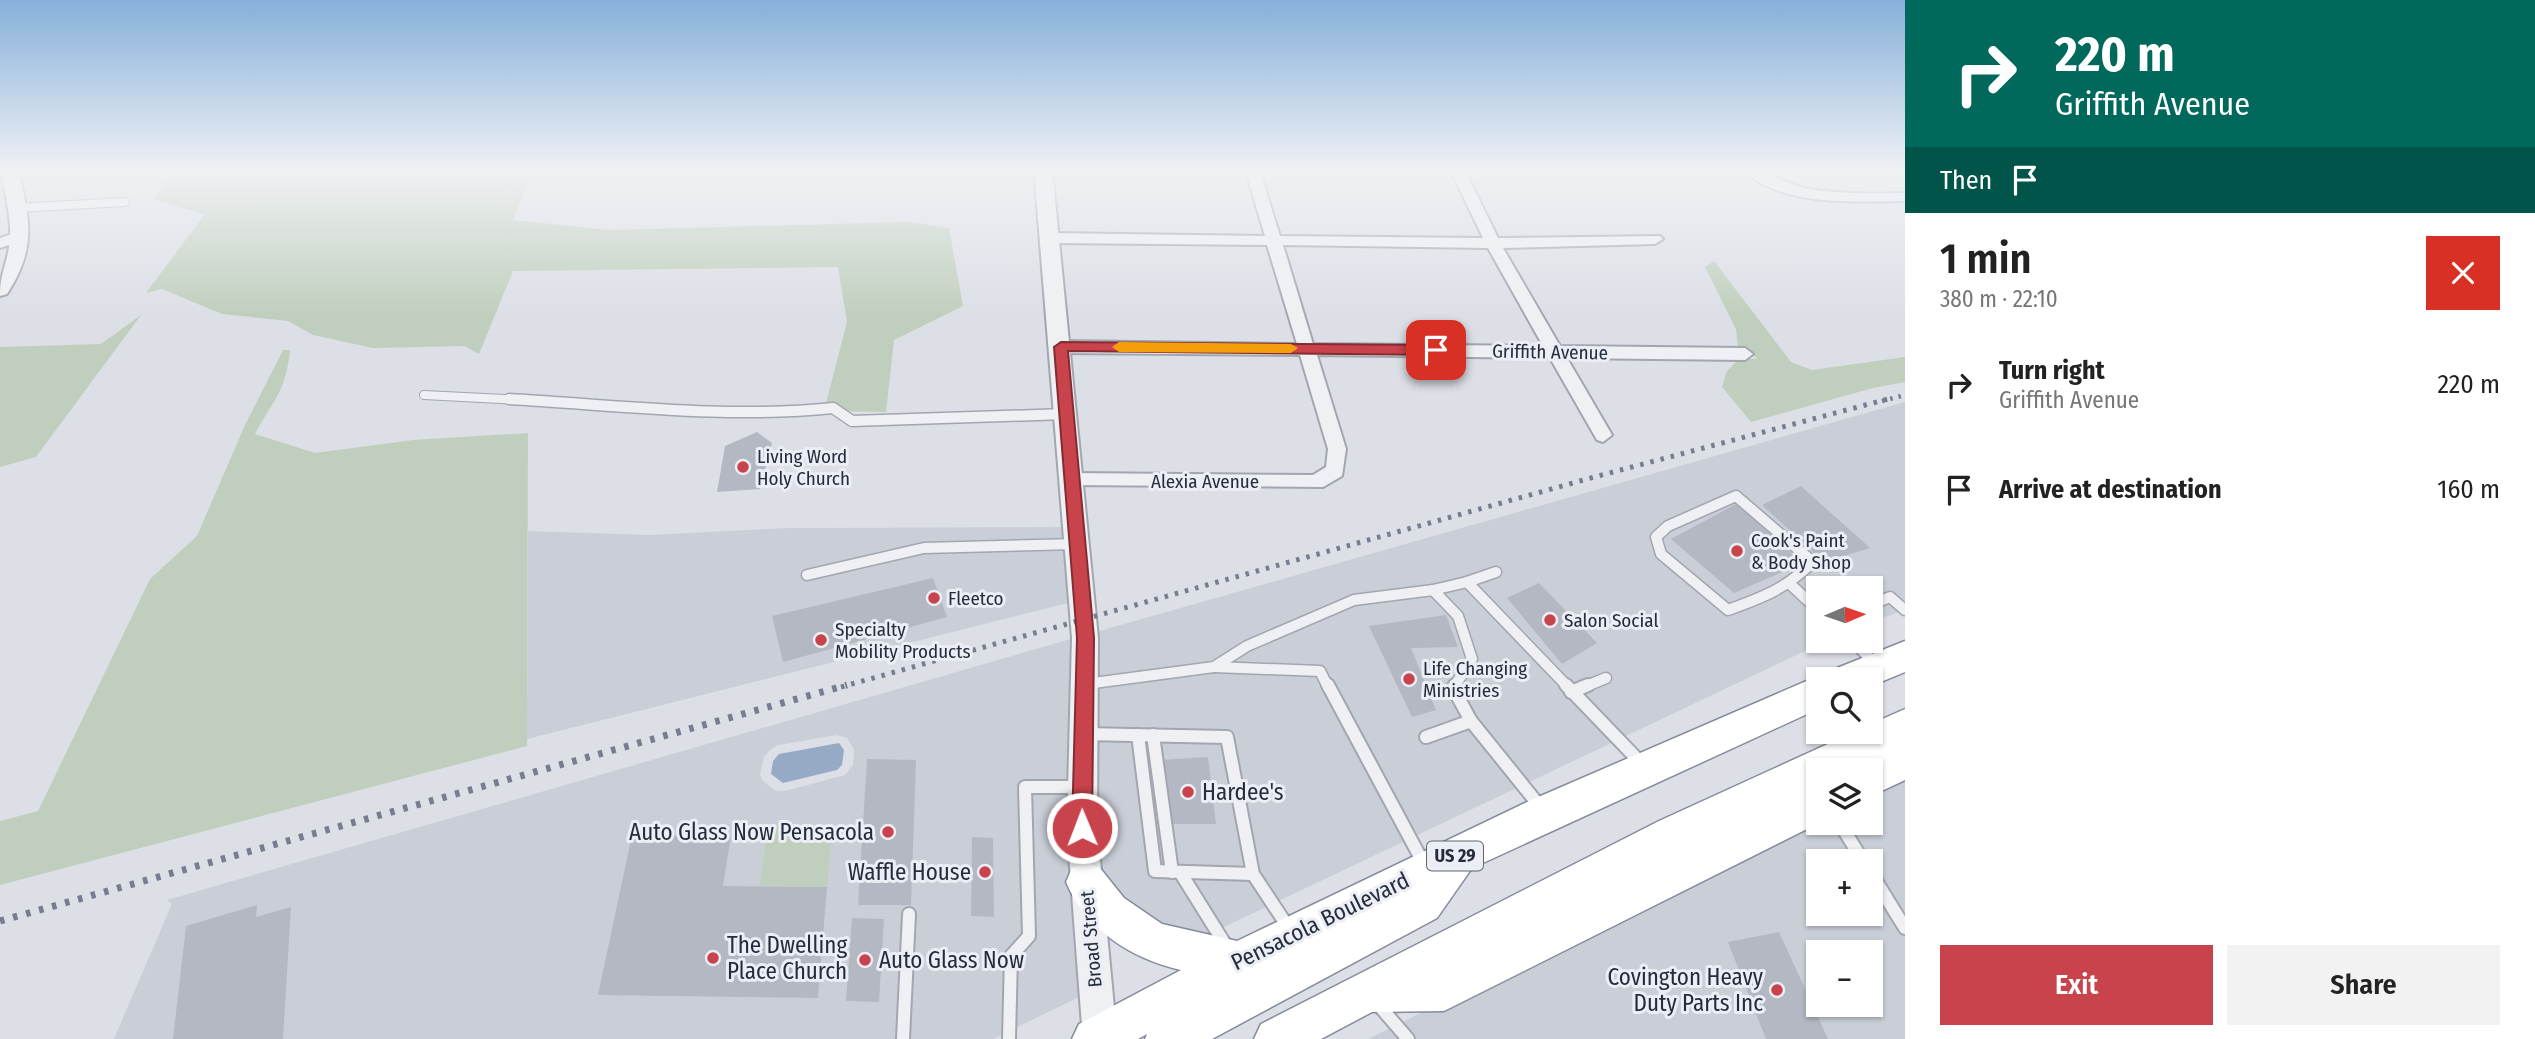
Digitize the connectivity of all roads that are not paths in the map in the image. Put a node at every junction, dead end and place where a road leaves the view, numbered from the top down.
1 (18, 217) edge
2 (1048, 217) edge
3 (1267, 217) edge
4 (1482, 217) edge
5 (21, 236) junction
6 (1050, 238) junction
7 (1655, 239) dead end
8 (1274, 240) junction
9 (1494, 242) junction
10 (0, 243) edge
11 (0, 289) edge
12 (1061, 347) junction
13 (1305, 350) junction
14 (1554, 352) junction
15 (1745, 354) dead end
16 (424, 395) dead end
17 (1066, 414) junction
18 (1603, 435) dead end
19 (1072, 480) junction
20 (1077, 544) junction
21 (1496, 572) dead end
22 (807, 575) dead end
23 (1467, 582) junction
24 (1790, 584) junction
25 (1433, 590) junction
26 (1806, 599) edge
27 (1883, 600) edge
28 (1905, 610) edge
29 (1864, 653) edge
30 (1214, 667) junction
31 (1878, 667) edge
32 (1606, 678) dead end
33 (1086, 684) junction
34 (1571, 692) junction
35 (1806, 697) edge
36 (1471, 721) junction
37 (1905, 726) edge
38 (1084, 734) junction
39 (1138, 735) junction
40 (1153, 735) junction
41 (1426, 737) dead end
42 (1859, 758) edge
43 (1905, 761) edge
44 (1647, 769) junction
45 (1883, 772) edge
46 (1082, 787) junction
47 (1806, 794) edge
48 (1547, 814) junction
49 (1443, 862) junction
50 (1176, 872) junction
51 (1253, 874) junction
52 (1086, 882) junction
53 (1883, 892) edge
54 (909, 914) dead end
55 (1905, 928) edge
56 (1293, 934) junction
57 (1236, 962) junction
58 (1367, 991) junction
59 (1098, 1038) edge
60 (903, 1039) edge
61 (1009, 1039) edge
62 (1167, 1039) edge
63 (1276, 1039) edge
64 (1408, 1039) edge

1 - 5 street
2 - 6 street, Broad Street
3 - 8 street
4 - 9 street
5 - 10 street
5 - 11 street
6 - 8 street
6 - 12 street, Broad Street
7 - 9 street
8 - 9 street
8 - 13 street
9 - 14 street
12 - 13 street, Griffith Avenue
12 - 17 street, Broad Street
13 - 14 street, Griffith Avenue
13 - 19 street, Alexia Avenue
14 - 15 street, Griffith Avenue
14 - 18 street
16 - 17 lane
17 - 19 street, Broad Street
19 - 20 street, Broad Street
20 - 22 lane
20 - 33 street, Broad Street
21 - 23 lane
23 - 25 lane
23 - 34 lane
24 - 24 lane
24 - 26 lane
25 - 30 lane
25 - 36 lane
27 - 28 lane
29 - 31 lane
30 - 33 lane
30 - 49 lane
32 - 34 lane
33 - 38 street, Broad Street
34 - 44 lane
35 - 44 highway, Pensacola Boulevard / US 29
36 - 41 lane
36 - 48 lane
37 - 42 highway
38 - 39 lane
38 - 46 street, Broad Street
39 - 40 lane
39 - 50 lane
40 - 50 lane
40 - 51 lane
43 - 45 highway
44 - 48 highway, Pensacola Boulevard / US 29
46 - 52 street, Broad Street
46 - 61 lane
47 - 58 highway
48 - 49 highway, Pensacola Boulevard / US 29
49 - 56 highway, Pensacola Boulevard / US 29
49 - 62 highway
50 - 51 lane
50 - 57 lane
51 - 56 lane
52 - 57 highway
52 - 59 street, Broad Street
53 - 55 lane
54 - 60 lane
56 - 57 highway, Pensacola Boulevard / US 29
57 - 59 highway, Pensacola Boulevard / US 29
58 - 63 highway
58 - 64 lane

